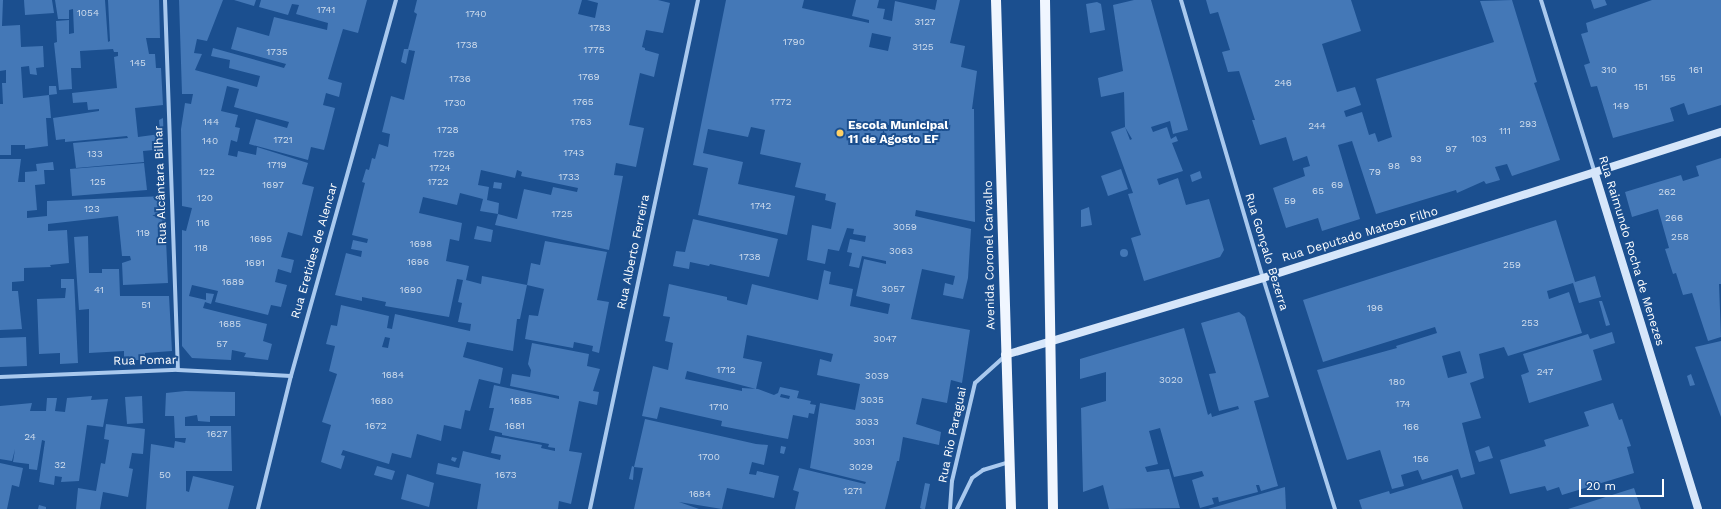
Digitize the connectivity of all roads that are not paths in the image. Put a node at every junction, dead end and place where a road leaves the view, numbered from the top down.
1 (165, 0) edge
2 (396, 0) edge
3 (698, 0) edge
4 (996, 0) edge
5 (1045, 0) edge
6 (1181, 0) edge
7 (1541, 0) edge
8 (1721, 132) edge
9 (1595, 174) junction
10 (1263, 278) junction
11 (1052, 341) junction
12 (1005, 355) junction
13 (178, 370) junction
14 (291, 376) junction
15 (0, 377) edge
16 (1009, 462) junction
17 (258, 509) edge
18 (590, 509) edge
19 (950, 509) edge
20 (958, 509) edge
21 (1011, 509) edge
22 (1053, 509) edge
23 (1335, 509) edge
24 (1698, 509) edge

1 - 13 street, Rua Alcântara Bilhar
2 - 14 street, Rua Eretides de Alencar
3 - 18 street, Rua Alberto Ferreira
4 - 12 main road, Avenida Coronel Carvalho
5 - 11 main road
6 - 10 street, Rua Gonçalo Bezerra
7 - 9 street, Rua Raimundo Rocha de Menezes
8 - 9 street, Rua Deputado Matoso Filho
9 - 10 street, Rua Deputado Matoso Filho
9 - 24 street, Rua Raimundo Rocha de Menezes
10 - 11 street, Rua Deputado Matoso Filho
10 - 23 street, Rua Gonçalo Bezerra
11 - 12 street, Rua Deputado Matoso Filho
11 - 22 main road
12 - 16 main road, Avenida Coronel Carvalho
12 - 19 street, Rua Rio Paraguai
13 - 14 street, Rua Pomar
13 - 15 street, Rua Pomar
14 - 17 street, Rua Eretides de Alencar
16 - 20 street, Rua Rio Paraguai
16 - 21 main road, Avenida Coronel Carvalho

